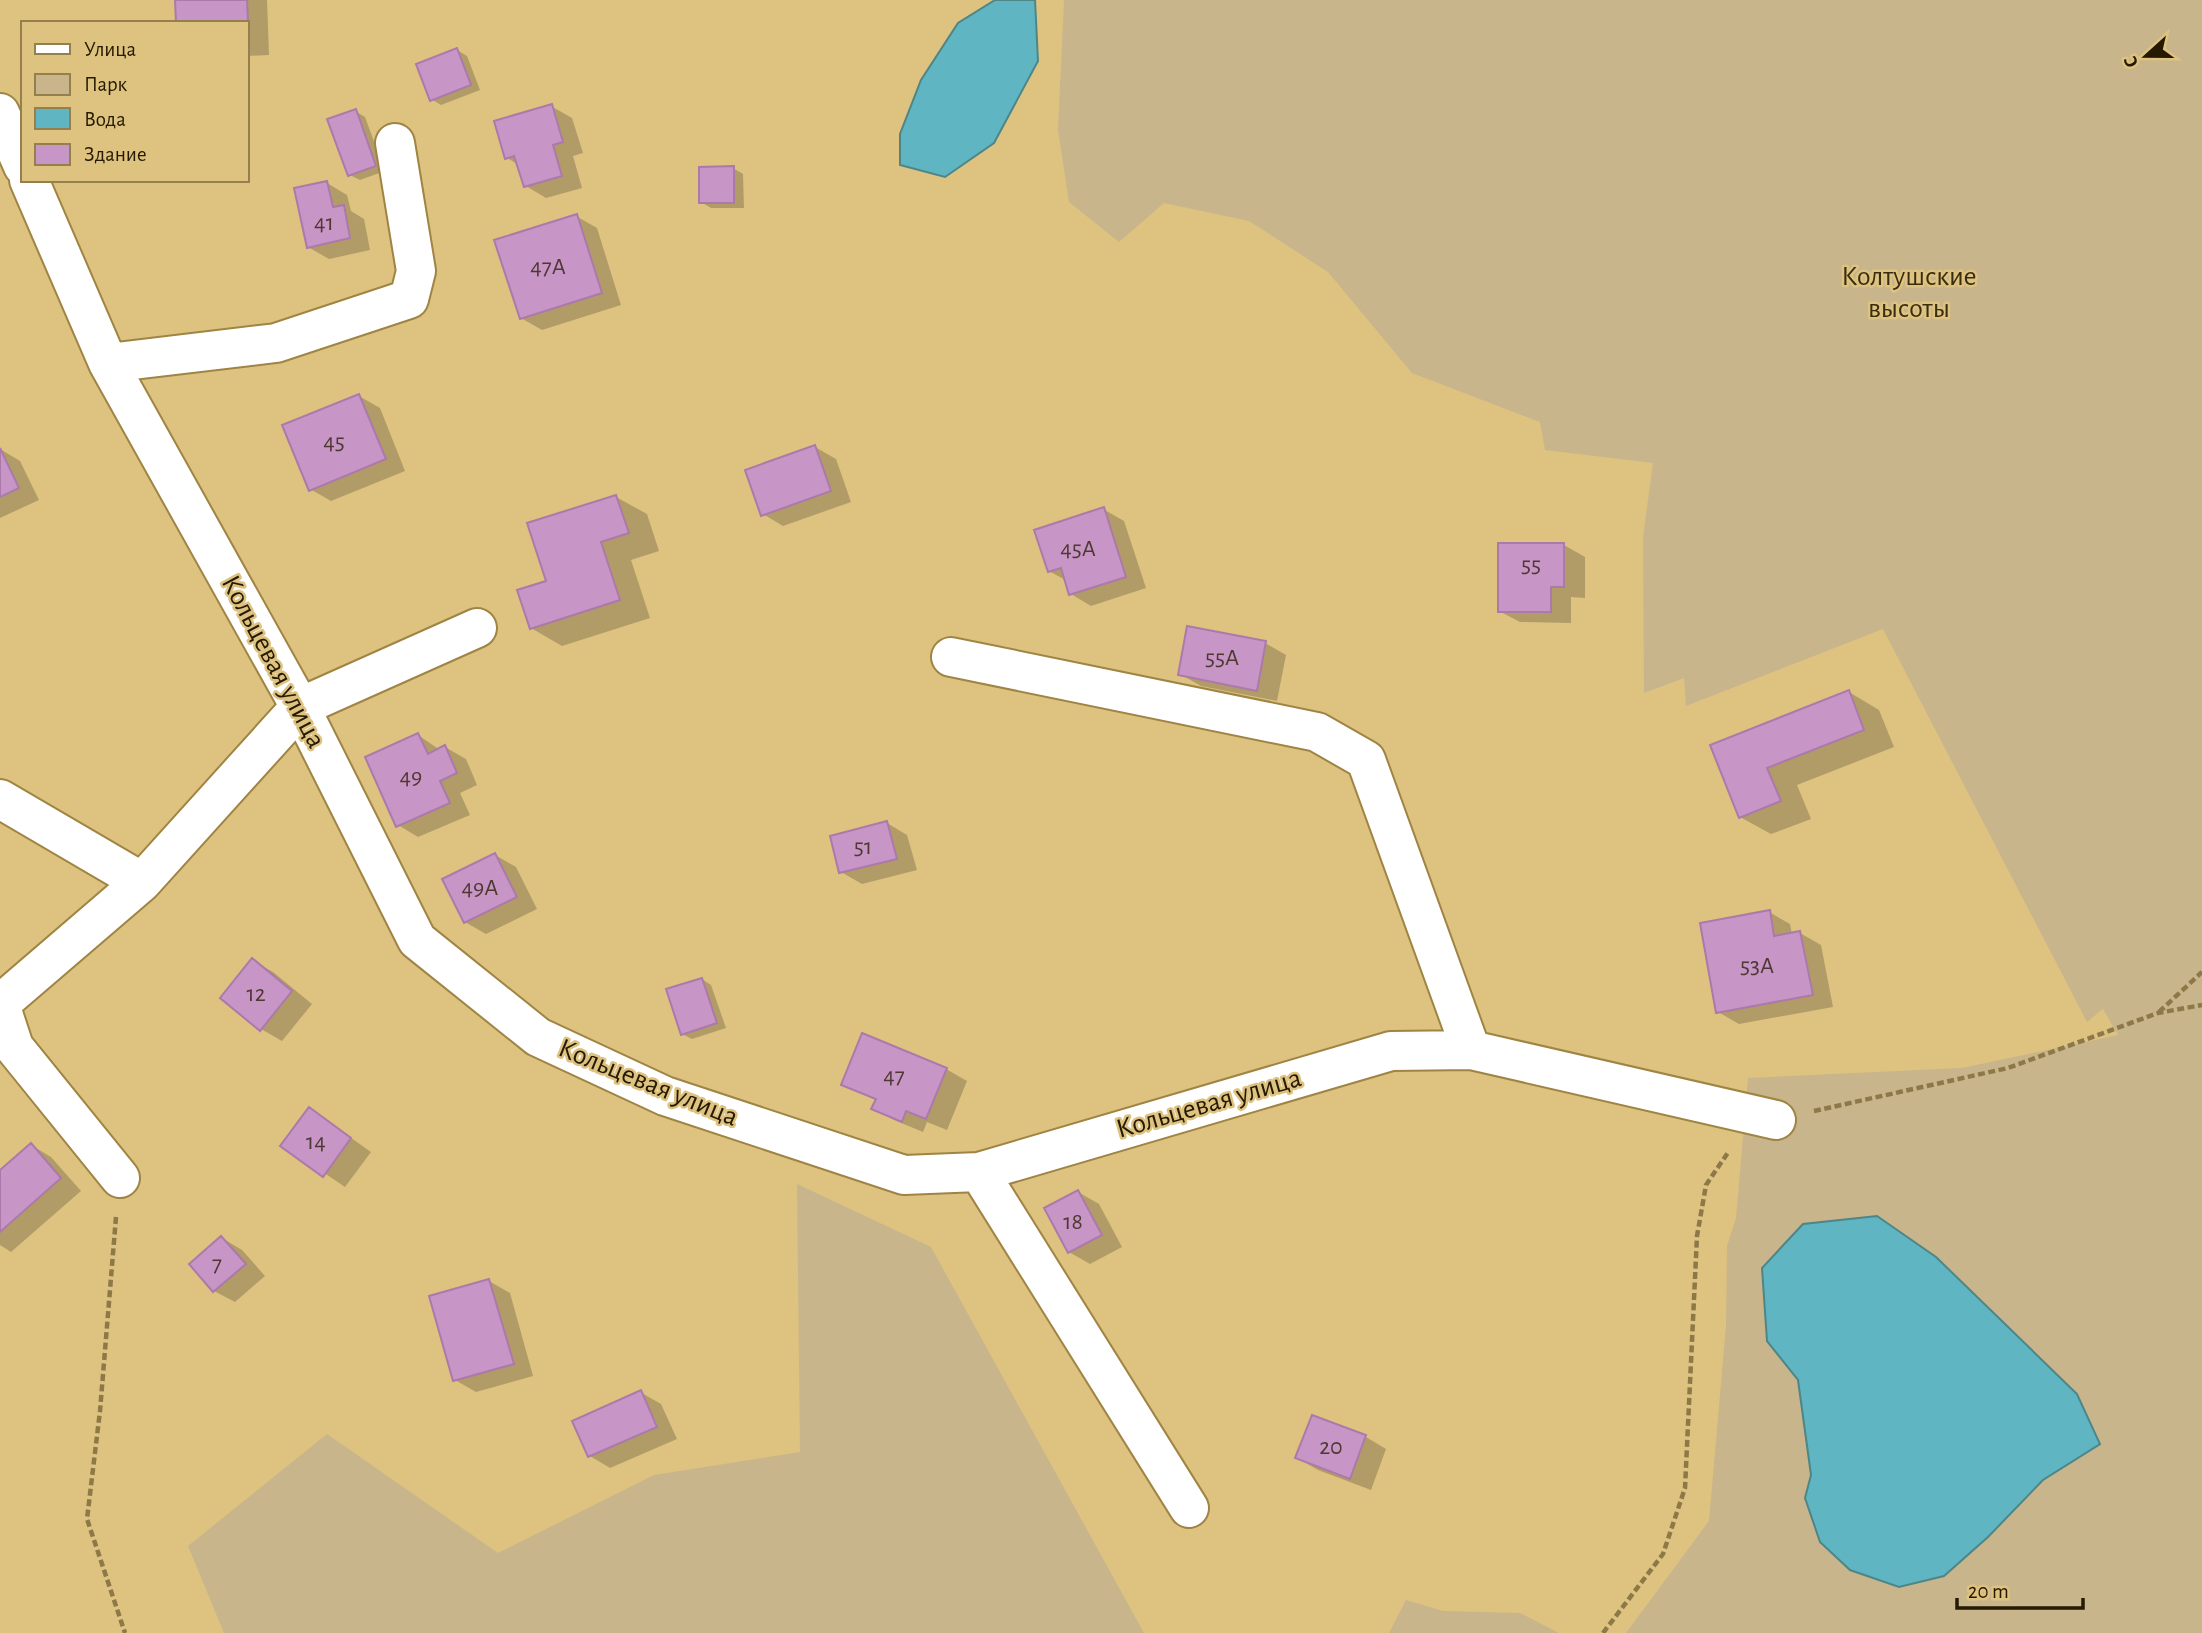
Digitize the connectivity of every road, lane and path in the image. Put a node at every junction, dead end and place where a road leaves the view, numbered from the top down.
1 (0, 113) edge
2 (396, 143) dead end
3 (21, 161) edge
4 (30, 182) edge
5 (108, 363) junction
6 (477, 628) dead end
7 (951, 657) dead end
8 (300, 708) junction
9 (0, 799) edge
10 (142, 882) junction
11 (2202, 972) edge
12 (0, 1004) edge
13 (2202, 1004) edge
14 (2158, 1013) junction
15 (1471, 1050) junction
16 (1776, 1120) junction
17 (979, 1172) junction
18 (120, 1178) joint
19 (1189, 1508) dead end
20 (125, 1633) edge
21 (1604, 1633) edge

1 - 3 street
2 - 5 street
4 - 5 street, Кольцевая улица
5 - 8 street, Кольцевая улица
6 - 8 street
7 - 15 street
8 - 10 street
8 - 17 street, Кольцевая улица
9 - 10 street
10 - 12 street
11 - 14 path
12 - 18 street
13 - 14 path
14 - 16 path
15 - 16 street, Кольцевая улица
15 - 17 street, Кольцевая улица
16 - 21 path
17 - 19 street
18 - 20 path

